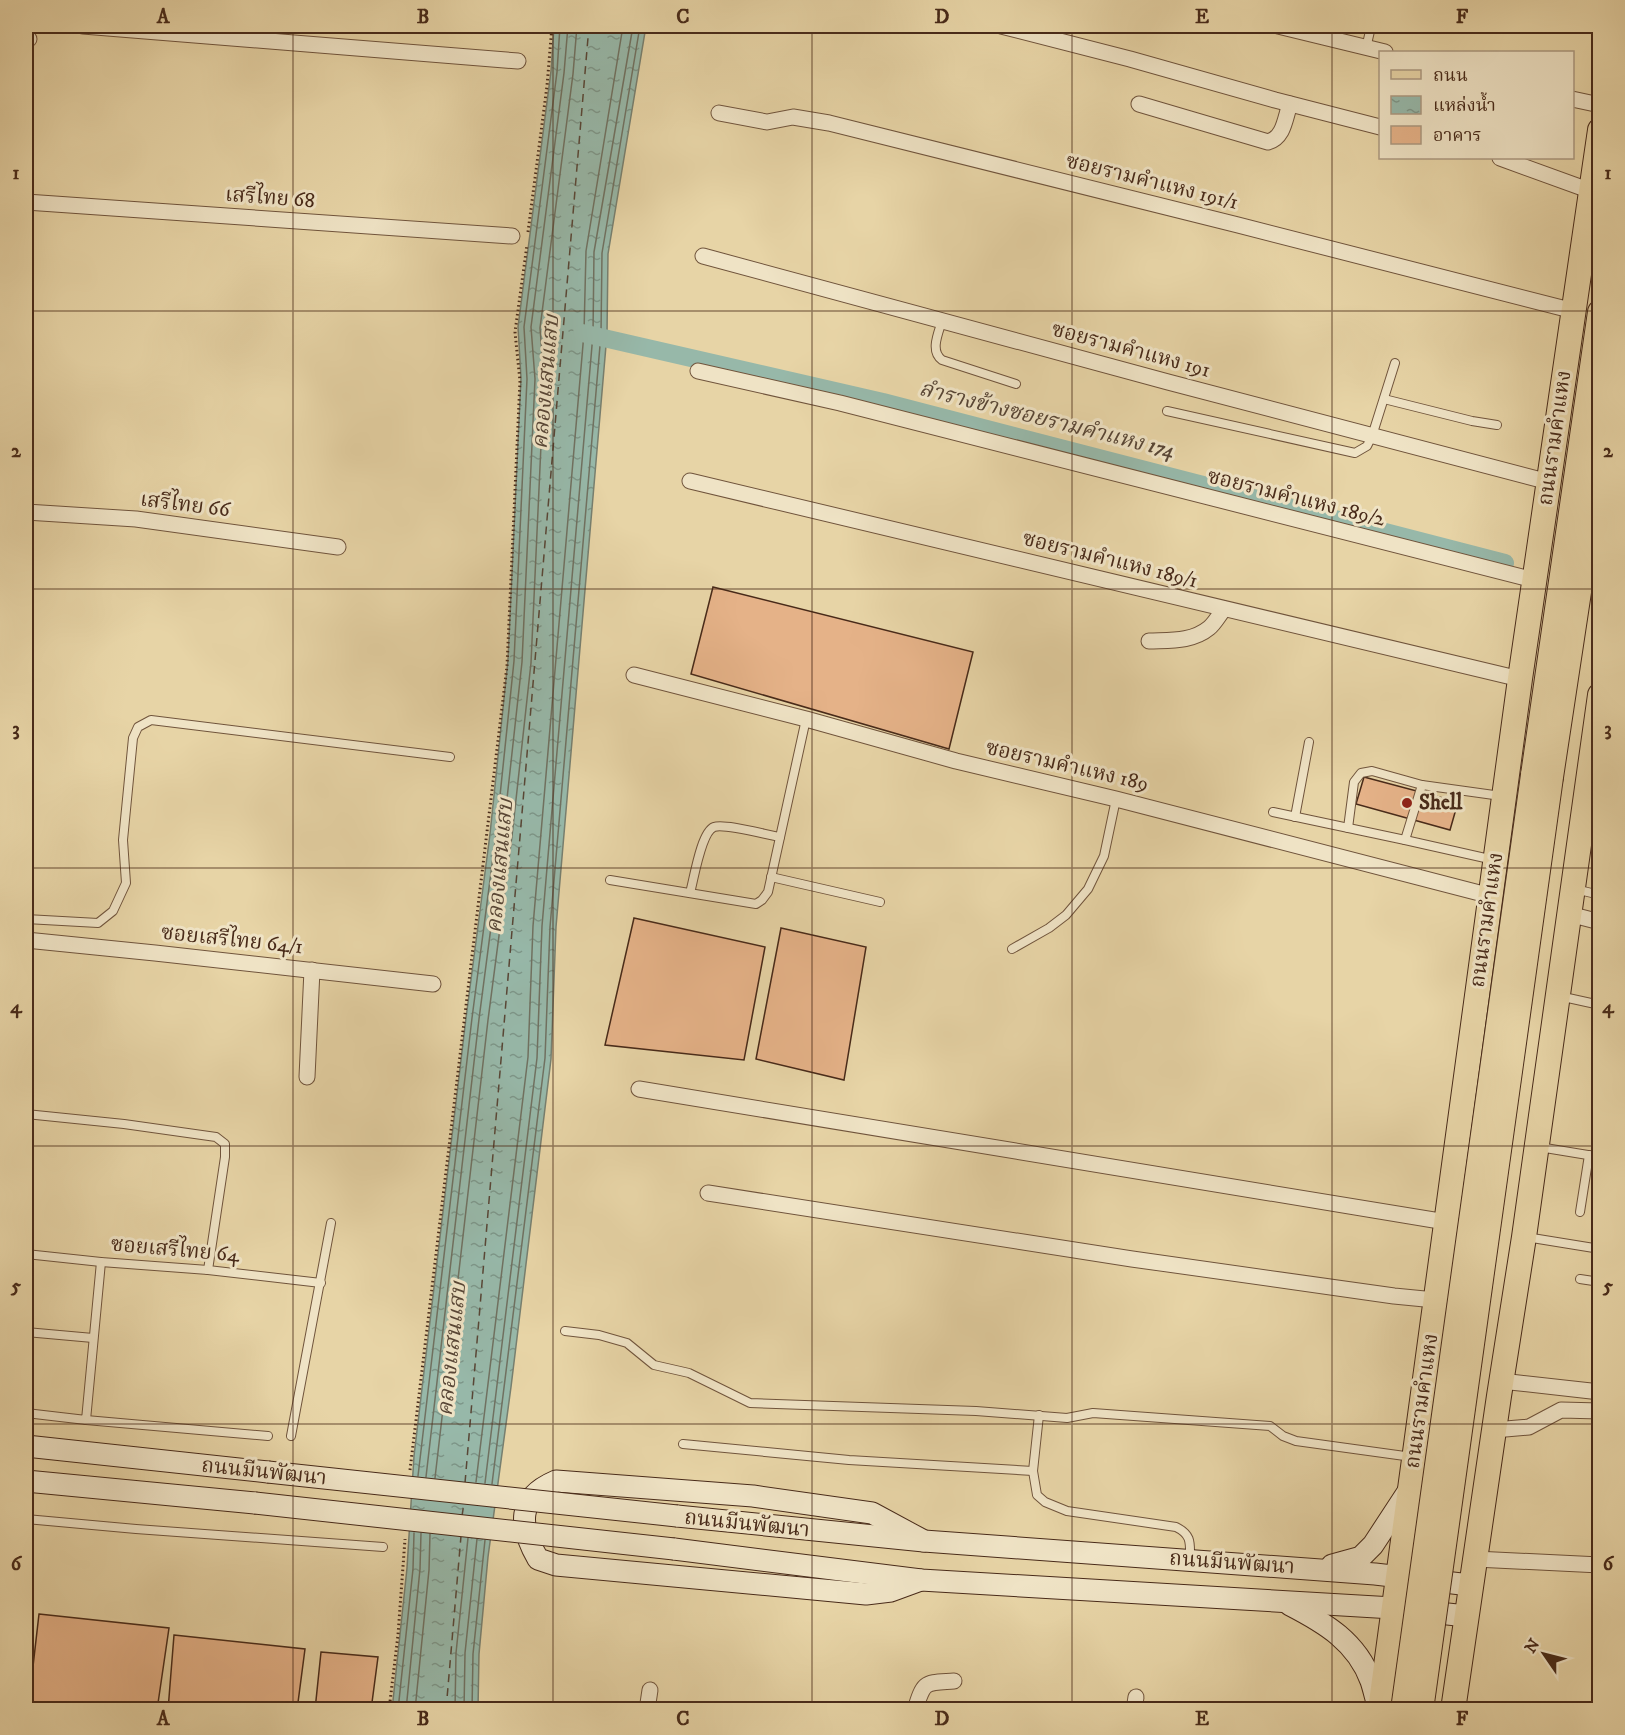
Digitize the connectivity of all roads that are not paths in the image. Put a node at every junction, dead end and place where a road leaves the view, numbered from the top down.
1 (83, 26) edge
2 (1001, 26) edge
3 (1278, 26) edge
4 (1373, 26) edge
5 (1366, 48) junction
6 (1380, 51) edge
7 (518, 61) dead end
8 (1574, 99) edge
9 (1139, 104) dead end
10 (1290, 104) junction
11 (1599, 105) edge
12 (719, 113) dead end
13 (1379, 127) edge
14 (1599, 130) edge
15 (1503, 159) edge
16 (1591, 191) junction
17 (26, 202) edge
18 (512, 236) dead end
19 (703, 256) dead end
20 (1574, 311) junction
21 (1599, 312) edge
22 (942, 321) junction
23 (1395, 363) dead end
24 (698, 371) dead end
25 (1016, 384) dead end
26 (1384, 399) junction
27 (1167, 411) dead end
28 (1497, 425) dead end
29 (1372, 436) junction
30 (1599, 453) edge
31 (690, 481) dead end
32 (1549, 482) junction
33 (26, 512) edge
34 (338, 547) dead end
35 (1534, 580) junction
36 (1224, 609) junction
37 (1149, 641) dead end
38 (634, 675) dead end
39 (1520, 680) junction
40 (1599, 695) edge
41 (806, 719) junction
42 (1309, 742) dead end
43 (450, 757) dead end
44 (1542, 776) junction
45 (1422, 785) junction
46 (1504, 796) junction
47 (1116, 799) junction
48 (1273, 812) dead end
49 (1295, 817) junction
50 (1590, 825) edge
51 (1348, 828) junction
52 (780, 837) junction
53 (1405, 840) junction
54 (1495, 860) junction
55 (771, 877) junction
56 (610, 880) dead end
57 (1572, 889) junction
58 (690, 893) junction
59 (1599, 895) edge
60 (1491, 896) junction
61 (880, 902) dead end
62 (1569, 914) junction
63 (26, 919) edge
64 (1599, 922) edge
65 (26, 940) edge
66 (1012, 949) dead end
67 (312, 970) junction
68 (433, 984) dead end
69 (1558, 995) junction
70 (1599, 1005) edge
71 (307, 1077) dead end
72 (639, 1089) dead end
73 (26, 1114) edge
74 (1536, 1147) junction
75 (1588, 1155) junction
76 (1599, 1157) edge
77 (708, 1193) dead end
78 (1580, 1212) dead end
79 (1446, 1222) junction
80 (331, 1223) dead end
81 (1524, 1237) junction
82 (1599, 1249) edge
83 (26, 1254) edge
84 (101, 1262) junction
85 (208, 1270) junction
86 (1580, 1279) dead end
87 (1599, 1282) edge
88 (321, 1283) junction
89 (1435, 1300) junction
90 (565, 1330) dead end
91 (26, 1332) edge
92 (93, 1338) junction
93 (1425, 1383) junction
94 (1500, 1388) junction
95 (1599, 1392) edge
96 (1599, 1411) edge
97 (26, 1413) edge
98 (1039, 1415) junction
99 (86, 1420) junction
100 (1494, 1430) junction
101 (268, 1436) dead end
102 (291, 1436) dead end
103 (683, 1444) dead end
104 (26, 1446) edge
105 (1415, 1457) junction
106 (1033, 1471) junction
107 (26, 1481) edge
108 (1410, 1490) junction
109 (26, 1519) edge
110 (924, 1541) junction
111 (383, 1546) dead end
112 (1475, 1559) junction
113 (1190, 1560) junction
114 (1599, 1565) edge
115 (1311, 1568) junction
116 (1398, 1576) junction
117 (921, 1580) junction
118 (1470, 1586) junction
119 (1283, 1602) junction
120 (1394, 1608) junction
121 (1466, 1616) junction
122 (954, 1681) dead end
123 (650, 1690) dead end
124 (647, 1710) edge
125 (915, 1710) edge
126 (1379, 1710) edge
127 (1403, 1710) edge
128 (1421, 1710) edge
129 (1453, 1710) edge

1 - 7 street
2 - 10 street
3 - 5 street
4 - 5 lane
5 - 6 street
8 - 11 street
9 - 10 street
10 - 13 street
12 - 20 street, ซอยรามคำแหง 191/1
14 - 16 main road, ถนนรามคำแหง
15 - 16 street
16 - 20 main road, ถนนรามคำแหง
17 - 18 street, เสรีไทย 68
19 - 22 street, ซอยรามคำแหง 191
20 - 32 main road, ถนนรามคำแหง
21 - 44 main road, ถนนรามคำแหง
22 - 25 lane
22 - 29 street, ซอยรามคำแหง 191
23 - 26 lane
24 - 35 street, ซอยรามคำแหง 189/2
26 - 28 lane
26 - 29 lane
27 - 29 lane
29 - 32 street, ซอยรามคำแหง 191
30 - 44 main road, ถนนรามคำแหง
31 - 36 street, ซอยรามคำแหง 189/1
32 - 35 main road, ถนนรามคำแหง
33 - 34 street, เสรีไทย 66
35 - 39 main road, ถนนรามคำแหง
36 - 37 street
36 - 39 street, ซอยรามคำแหง 189/1
38 - 41 street, ซอยรามคำแหง 189
39 - 46 main road, ถนนรามคำแหง
40 - 50 main road
41 - 47 street, ซอยรามคำแหง 189
41 - 52 lane
42 - 49 lane
43 - 63 lane
44 - 127 main road, ถนนรามคำแหง, bridge
44 - 128 main road, ถนนรามคำแหง, bridge
45 - 46 lane
45 - 51 lane
45 - 53 lane
46 - 54 main road, ถนนรามคำแหง
47 - 60 street, ซอยรามคำแหง 189
47 - 66 lane
48 - 49 lane
49 - 51 lane
50 - 57 main road
51 - 53 lane
52 - 55 lane
52 - 58 lane
53 - 54 lane
54 - 60 main road, ถนนรามคำแหง
55 - 58 lane
55 - 61 lane
56 - 58 lane
57 - 59 lane
57 - 62 main road
60 - 79 main road, ถนนรามคำแหง
62 - 64 street
62 - 69 main road
65 - 67 street, ซอยเสรีไทย 64/1
67 - 68 street, ซอยเสรีไทย 64/1
67 - 71 street
69 - 70 lane
69 - 74 main road
72 - 79 street
73 - 85 lane
74 - 75 lane
74 - 81 main road
75 - 76 lane
75 - 78 lane
77 - 89 street
79 - 89 main road, ถนนรามคำแหง
80 - 88 lane
81 - 82 lane
81 - 94 main road
83 - 84 lane, ซอยเสรีไทย 64
84 - 85 lane, ซอยเสรีไทย 64
84 - 92 lane
85 - 88 lane, ซอยเสรีไทย 64
86 - 87 lane
88 - 102 lane
89 - 93 main road, ถนนรามคำแหง
90 - 98 lane
91 - 92 lane
92 - 99 lane
93 - 94 main road
93 - 105 main road, ถนนรามคำแหง
94 - 95 street
94 - 100 main road
96 - 100 street
97 - 99 lane
98 - 105 lane
98 - 106 lane
99 - 101 lane
100 - 112 main road
103 - 106 lane
104 - 110 street, ถนนมีนพัฒนา, bridge
105 - 108 main road, ถนนรามคำแหง
106 - 113 lane
107 - 117 street, ถนนมีนพัฒนา, bridge
108 - 115 street
108 - 116 main road, ถนนรามคำแหง
109 - 111 lane
110 - 113 street, ถนนมีนพัฒนา
110 - 117 street
112 - 114 street
112 - 118 main road
113 - 115 street, ถนนมีนพัฒนา
115 - 116 street, ถนนมีนพัฒนา
116 - 118 street, ถนนมีนพัฒนา
116 - 120 main road, ถนนรามคำแหง
117 - 119 street, ถนนมีนพัฒนา
118 - 121 main road
119 - 120 street, ถนนมีนพัฒนา
119 - 126 street
120 - 121 street, ถนนมีนพัฒนา
120 - 126 main road, ถนนรามคำแหง
121 - 129 main road
122 - 125 street
123 - 124 street

